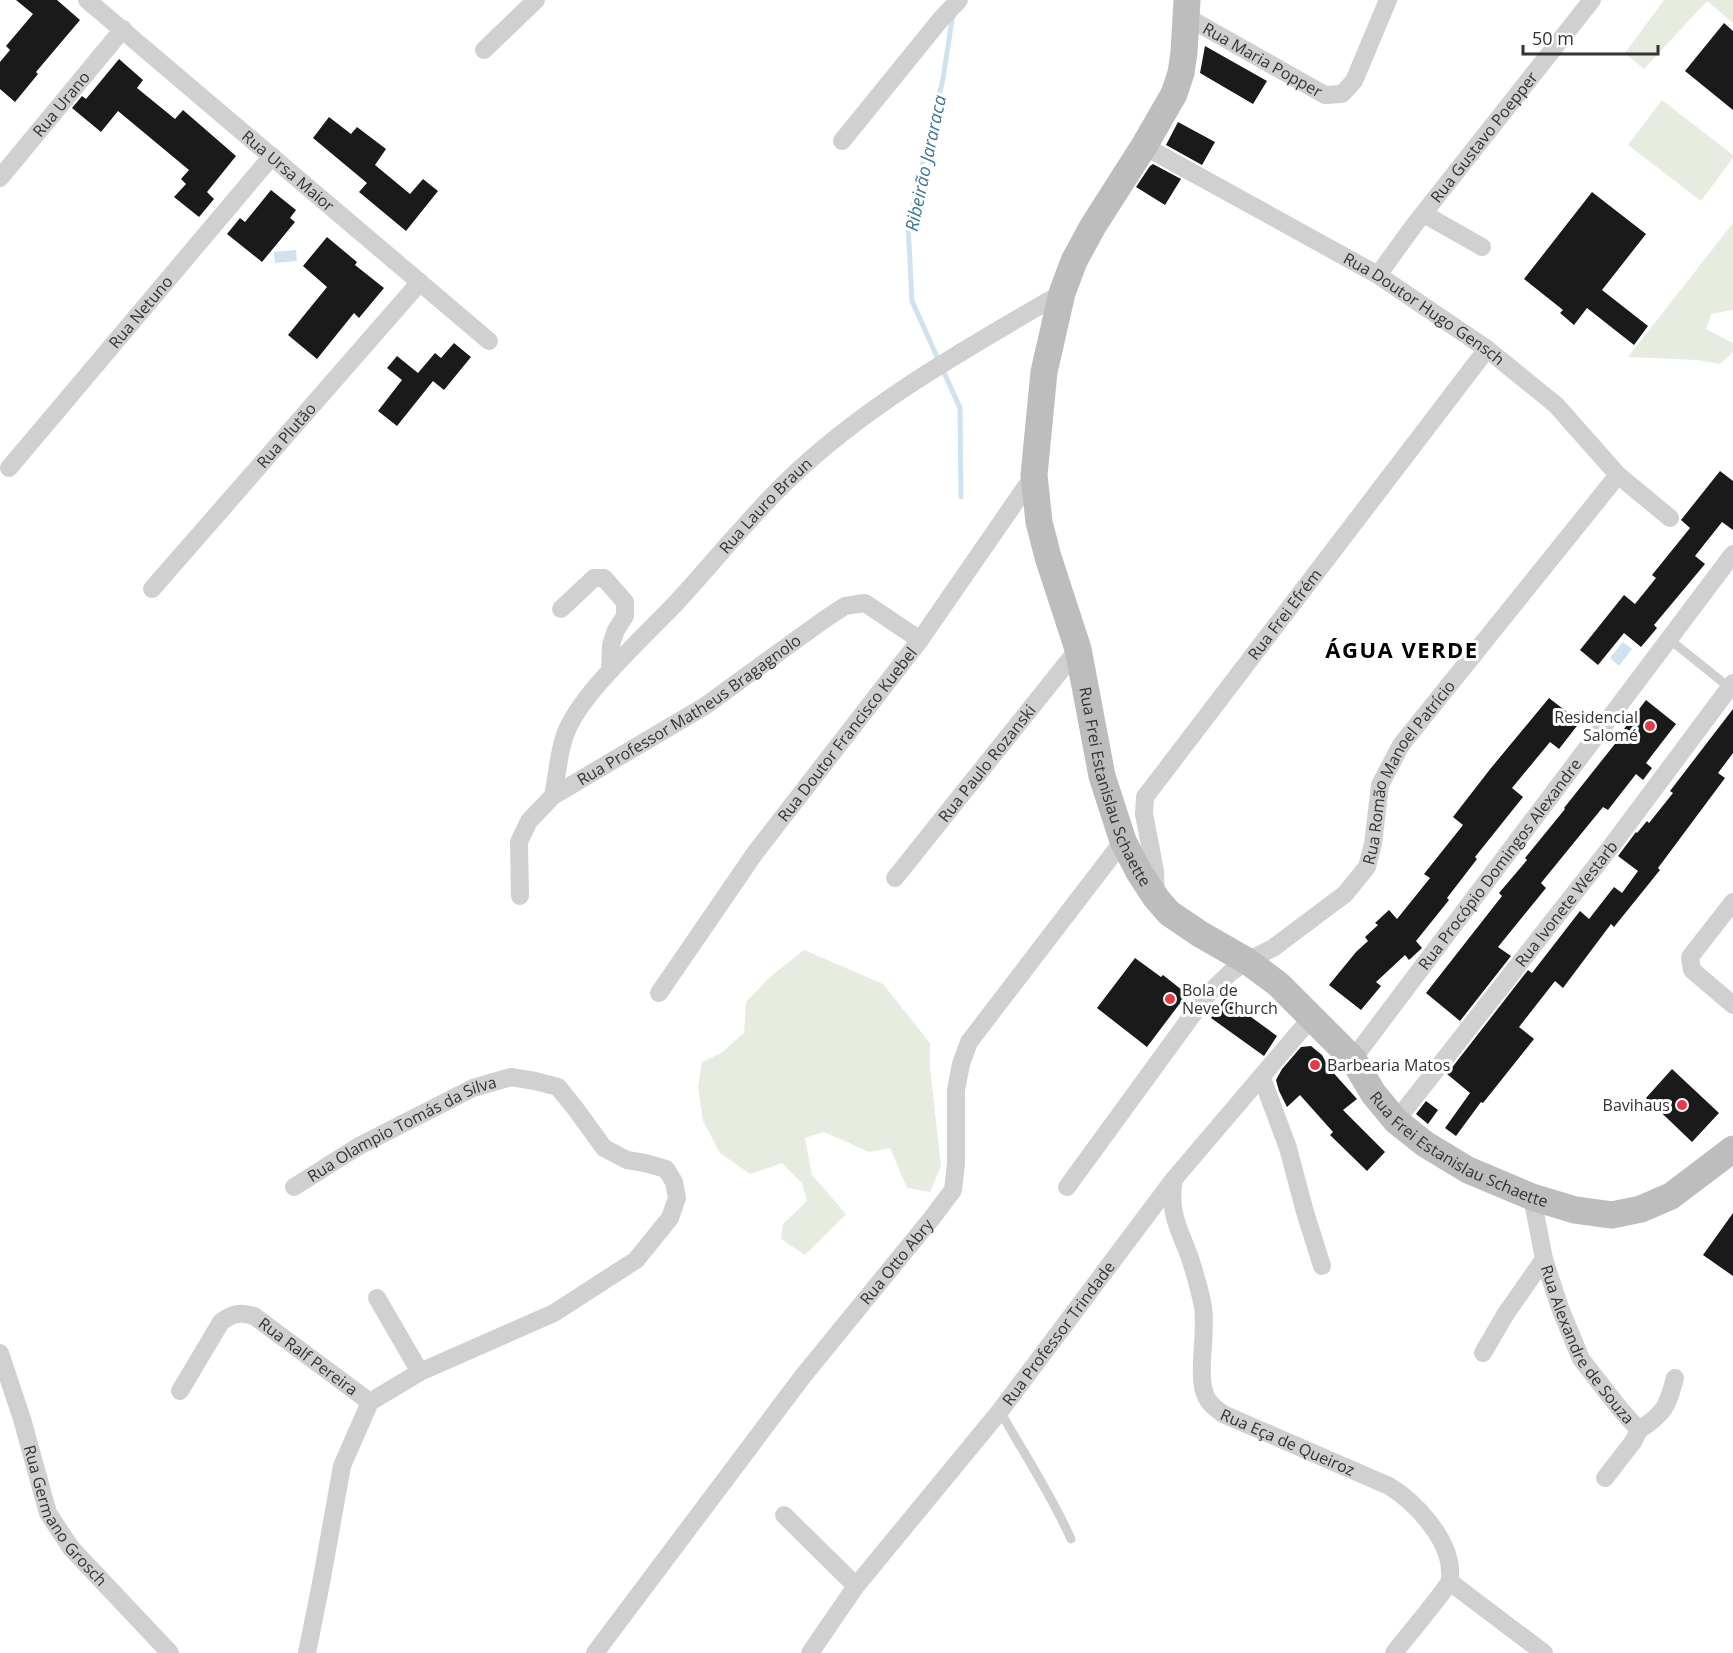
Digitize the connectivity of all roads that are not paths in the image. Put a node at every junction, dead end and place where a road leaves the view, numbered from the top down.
1 (87, 0) edge
2 (536, 0) edge
3 (959, 0) edge
4 (1388, 0) edge
5 (1592, 0) edge
6 (1187, 8) edge
7 (123, 28) junction
8 (484, 50) dead end
9 (842, 141) dead end
10 (1144, 146) junction
11 (272, 156) junction
12 (0, 178) edge
13 (1424, 213) junction
14 (1482, 247) dead end
15 (1378, 275) junction
16 (420, 282) junction
17 (1062, 293) junction
18 (489, 341) dead end
19 (1486, 348) junction
20 (9, 468) dead end
21 (1034, 475) junction
22 (1618, 475) junction
23 (1670, 518) dead end
24 (1733, 554) edge
25 (152, 589) dead end
26 (561, 609) dead end
27 (1669, 639) junction
28 (920, 640) junction
29 (1078, 649) junction
30 (610, 672) junction
31 (1731, 686) edge
32 (553, 796) junction
33 (1123, 841) junction
34 (895, 878) dead end
35 (520, 896) dead end
36 (1156, 898) junction
37 (1733, 902) edge
38 (1247, 961) junction
39 (659, 993) dead end
40 (1733, 1005) edge
41 (1312, 1017) junction
42 (1353, 1059) junction
43 (1262, 1078) junction
44 (1396, 1121) junction
45 (1733, 1148) edge
46 (1174, 1179) junction
47 (1067, 1186) dead end
48 (294, 1187) dead end
49 (1532, 1197) junction
50 (1544, 1259) junction
51 (1322, 1266) dead end
52 (377, 1298) dead end
53 (0, 1353) edge
54 (1483, 1353) dead end
55 (420, 1372) junction
56 (1675, 1378) dead end
57 (180, 1391) dead end
58 (370, 1402) junction
59 (1000, 1411) junction
60 (1639, 1430) junction
61 (1605, 1478) dead end
62 (784, 1515) dead end
63 (1071, 1539) dead end
64 (1450, 1582) junction
65 (856, 1586) junction
66 (170, 1653) edge
67 (307, 1653) edge
68 (595, 1653) edge
69 (810, 1653) edge
70 (1394, 1653) edge
71 (1544, 1653) edge

1 - 7 street, Rua Ursa Maior
2 - 8 street
3 - 9 street
4 - 6 street, Rua Maria Popper
5 - 13 street, Rua Gustavo Poepper
6 - 10 main road, Rua Frei Estanislau Schaette
7 - 11 street, Rua Ursa Maior
7 - 12 street, Rua Urano
10 - 15 street, Rua Doutor Hugo Gensch
10 - 17 main road, Rua Frei Estanislau Schaette
11 - 16 street, Rua Ursa Maior
11 - 20 street, Rua Netuno
13 - 14 street
13 - 15 street, Rua Gustavo Poepper
15 - 19 street, Rua Doutor Hugo Gensch
16 - 18 street, Rua Ursa Maior
16 - 25 street, Rua Plutão
17 - 21 main road, Rua Frei Estanislau Schaette
17 - 30 street, Rua Lauro Braun
19 - 22 street, Rua Doutor Hugo Gensch
19 - 36 street, Rua Frei Efrém
21 - 28 street, Rua Doutor Francisco Kuebel
21 - 29 main road, Rua Frei Estanislau Schaette
22 - 23 street, Rua Doutor Hugo Gensch
22 - 38 street, Rua Romão Manoel Patrício
24 - 27 street, Rua Procópio Domingos Alexandre
26 - 30 street
27 - 31 lane
27 - 42 street, Rua Procópio Domingos Alexandre
28 - 32 street, Rua Professor Matheus Bragagnolo
28 - 39 street, Rua Doutor Francisco Kuebel
29 - 33 main road, Rua Frei Estanislau Schaette
29 - 34 street, Rua Paulo Rozanski
30 - 32 street, Rua Lauro Braun
31 - 44 street, Rua Ivonete Westarb
32 - 35 street, Rua Professor Matheus Bragagnolo
33 - 36 main road, Rua Frei Estanislau Schaette
33 - 68 street, Rua Otto Abry
36 - 38 main road, Rua Frei Estanislau Schaette
37 - 40 street
38 - 41 main road, Rua Frei Estanislau Schaette
38 - 47 street, Rua Romão Manoel Patrício
41 - 42 main road, Rua Frei Estanislau Schaette
41 - 43 street, Rua Professor Trindade
42 - 44 main road, Rua Frei Estanislau Schaette
43 - 46 street, Rua Professor Trindade
43 - 51 street
44 - 49 main road, Rua Frei Estanislau Schaette
45 - 49 main road, Rua Frei Estanislau Schaette
46 - 59 street, Rua Professor Trindade
46 - 64 street, Rua Eça de Queiroz
48 - 55 street, Rua Olampio Tomás da Silva
49 - 50 street, Rua Alexandre de Souza
50 - 54 street
50 - 60 street, Rua Alexandre de Souza
52 - 55 street
53 - 66 street, Rua Germano Grosch
55 - 58 street
56 - 60 street
57 - 58 street, Rua Ralf Pereira
58 - 67 street
59 - 63 lane
59 - 65 street, Rua Professor Trindade
60 - 61 street, Rua Alexandre de Souza
62 - 65 street
64 - 70 street
64 - 71 street
65 - 69 street, Rua Professor Trindade

